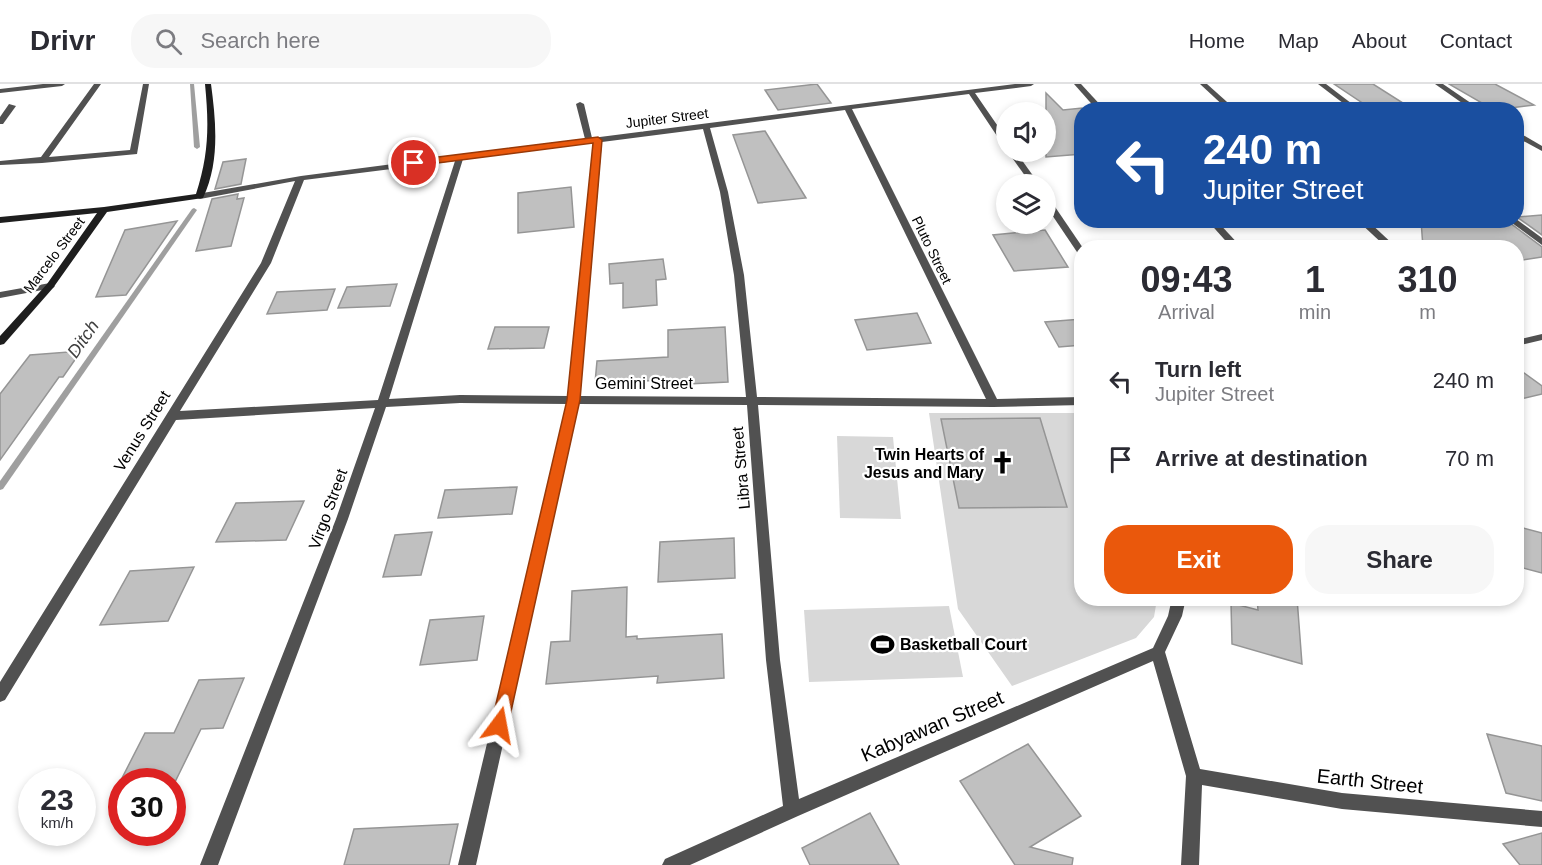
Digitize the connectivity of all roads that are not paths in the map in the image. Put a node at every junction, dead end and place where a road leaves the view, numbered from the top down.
1 (62, 84) edge
2 (98, 84) edge
3 (146, 84) edge
4 (208, 84) edge
5 (1031, 84) edge
6 (1077, 84) edge
7 (1203, 84) edge
8 (1322, 84) edge
9 (1438, 84) edge
10 (0, 91) edge
11 (971, 92) junction
12 (1094, 102) edge
13 (1224, 102) edge
14 (1346, 102) edge
15 (1466, 102) edge
16 (580, 104) dead end
17 (12, 106) dead end
18 (848, 109) junction
19 (0, 122) edge
20 (706, 127) junction
21 (996, 128) edge
22 (1524, 138) edge
23 (593, 140) junction
24 (1542, 149) edge
25 (460, 157) junction
26 (42, 161) junction
27 (0, 163) edge
28 (301, 178) junction
29 (200, 196) junction
30 (104, 210) junction
31 (1056, 215) edge
32 (0, 220) edge
33 (1219, 228) edge
34 (1370, 228) edge
35 (1523, 228) edge
36 (1230, 240) edge
37 (1384, 240) edge
38 (1074, 241) edge
39 (1542, 242) edge
40 (50, 286) junction
41 (0, 295) edge
42 (1542, 337) edge
43 (1524, 340) edge
44 (0, 342) edge
45 (574, 400) junction
46 (752, 400) junction
47 (1074, 401) edge
48 (381, 404) junction
49 (993, 404) junction
50 (170, 416) junction
51 (1177, 606) edge
52 (1158, 652) junction
53 (0, 695) edge
54 (1194, 776) junction
55 (792, 810) junction
56 (1542, 819) edge
57 (209, 865) edge
58 (467, 865) edge
59 (671, 865) edge
60 (1190, 865) edge

1 - 10 street
2 - 26 street
3 - 26 street
4 - 29 street
5 - 11 street, Jupiter Street
6 - 12 street
7 - 13 street
8 - 14 street
9 - 15 street
11 - 18 street, Jupiter Street
11 - 21 street
16 - 23 street
17 - 19 street
18 - 20 street, Jupiter Street
18 - 49 street, Pluto Street
20 - 23 street, Jupiter Street
20 - 46 street, Libra Street
22 - 24 street
23 - 25 street, Jupiter Street
23 - 45 street
25 - 28 street, Jupiter Street
25 - 48 street, Virgo Street
26 - 27 street
28 - 29 street, Jupiter Street
28 - 50 street, Venus Street
29 - 30 street
30 - 32 street
30 - 40 street, Marcelo Street
31 - 38 street
33 - 36 street
34 - 37 street
35 - 39 street
40 - 41 street
40 - 44 street, Marcelo Street
42 - 43 street
45 - 46 street, Gemini Street
45 - 48 street, Gemini Street
45 - 58 street
46 - 49 street, Gemini Street
46 - 55 street, Libra Street
47 - 49 street, Gemini Street
48 - 50 street, Gemini Street
48 - 57 street, Virgo Street
50 - 53 street, Venus Street
51 - 52 street
52 - 54 street
52 - 55 street, Kabyawan Street
54 - 56 street, Earth Street
54 - 60 street
55 - 59 street, Kabyawan Street

